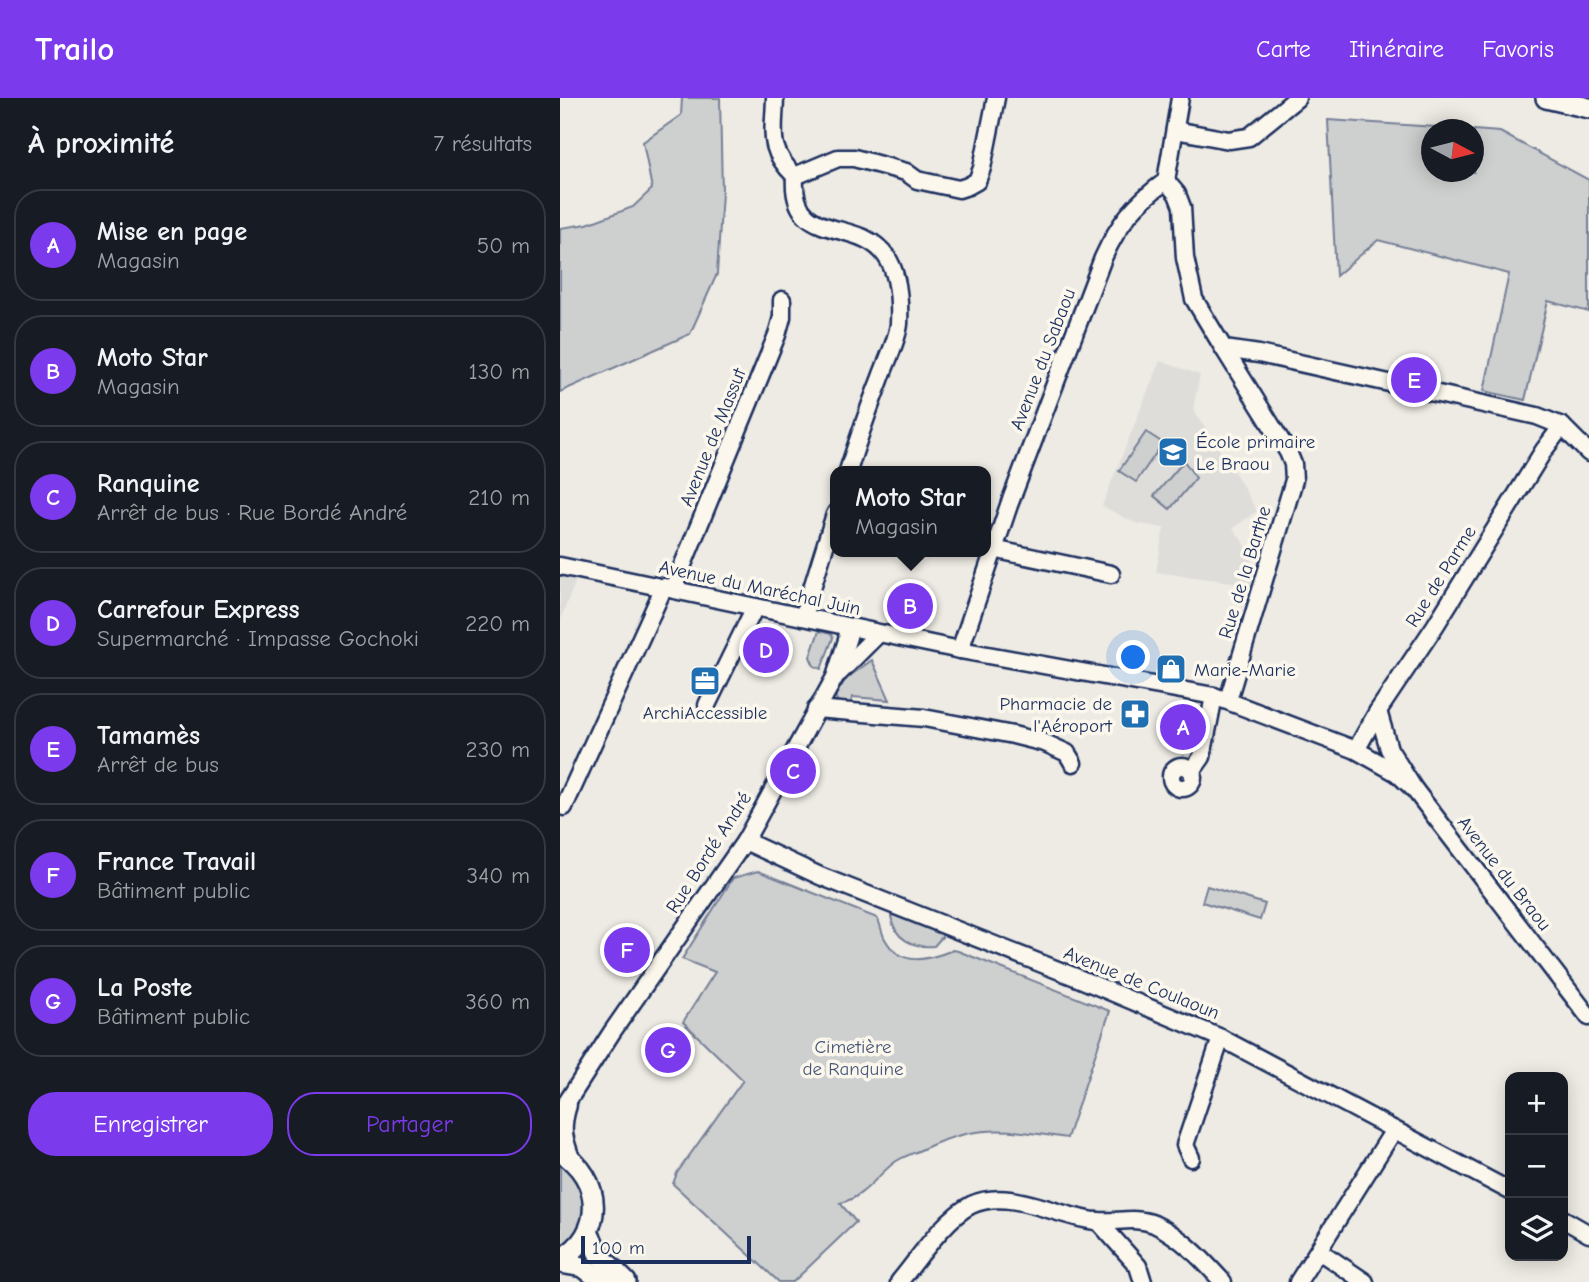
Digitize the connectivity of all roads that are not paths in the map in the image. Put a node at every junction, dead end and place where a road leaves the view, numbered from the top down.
1 (775, 98) edge
2 (996, 98) edge
3 (1180, 98) edge
4 (1297, 98) edge
5 (1546, 98) edge
6 (1589, 108) edge
7 (1175, 130) junction
8 (794, 176) junction
9 (1166, 181) junction
10 (782, 300) dead end
11 (1224, 349) junction
12 (1562, 426) junction
13 (1589, 453) edge
14 (850, 466) edge
15 (830, 530) edge
16 (993, 548) junction
17 (991, 554) edge
18 (990, 557) edge
19 (560, 566) edge
20 (1111, 574) dead end
21 (668, 588) junction
22 (755, 607) junction
23 (803, 617) junction
24 (845, 627) junction
25 (878, 634) junction
26 (960, 650) junction
27 (835, 677) junction
28 (1221, 698) junction
29 (707, 705) dead end
30 (816, 709) junction
31 (1378, 711) junction
32 (1356, 750) junction
33 (1073, 763) dead end
34 (1192, 771) dead end
35 (1414, 789) junction
36 (564, 807) dead end
37 (745, 841) junction
38 (1589, 1017) edge
39 (1221, 1038) junction
40 (565, 1106) edge
41 (1394, 1130) junction
42 (565, 1155) edge
43 (1191, 1158) dead end
44 (1505, 1188) edge
45 (1098, 1221) junction
46 (1568, 1222) edge
47 (588, 1232) junction
48 (1589, 1234) edge
49 (1319, 1251) junction
50 (560, 1261) edge
51 (603, 1282) edge
52 (626, 1282) edge
53 (899, 1282) edge
54 (1143, 1282) edge
55 (1223, 1282) edge
56 (1298, 1282) edge
57 (1365, 1282) edge

1 - 8 street
2 - 8 street
3 - 7 street
4 - 7 street
5 - 6 main road
7 - 9 street
8 - 14 street
9 - 11 street, Rue de la Barthe
9 - 16 street, Avenue du Sabaou
10 - 21 street, Avenue de Massut
11 - 12 street
11 - 28 street, Rue de la Barthe
12 - 13 street
12 - 31 street, Rue de Parme
15 - 23 street
16 - 17 street, Avenue du Sabaou
16 - 20 street
18 - 26 street, Avenue du Sabaou
19 - 21 street, Avenue du Maréchal Juin
21 - 22 street, Avenue du Maréchal Juin
21 - 36 street, Avenue de Massut
22 - 23 street, Avenue du Maréchal Juin
22 - 29 street
23 - 24 street, Avenue du Maréchal Juin
24 - 25 street, Avenue du Maréchal Juin
24 - 27 street, Rue Bordé André
25 - 26 street, Avenue du Maréchal Juin
25 - 27 street, Rue Bordé André
26 - 28 street, Avenue du Maréchal Juin
27 - 30 street, Rue Bordé André
28 - 32 street, Avenue du Maréchal Juin
28 - 34 street, Rue de la Barthe
30 - 33 street
30 - 37 street, Rue Bordé André
31 - 32 street, Rue de Parme
31 - 35 street, Avenue du Braou
32 - 35 street, Avenue du Braou
35 - 38 street, Avenue du Braou
37 - 39 street, Avenue de Coulaoun
37 - 40 street, Rue Bordé André
39 - 41 street, Avenue de Coulaoun
39 - 43 street
40 - 42 street
41 - 44 street, Avenue de Coulaoun
41 - 49 street
42 - 47 main road
45 - 53 street
45 - 54 street
45 - 55 street
46 - 48 street
47 - 50 main road
47 - 52 main road
49 - 56 street
49 - 57 street
50 - 51 main road

